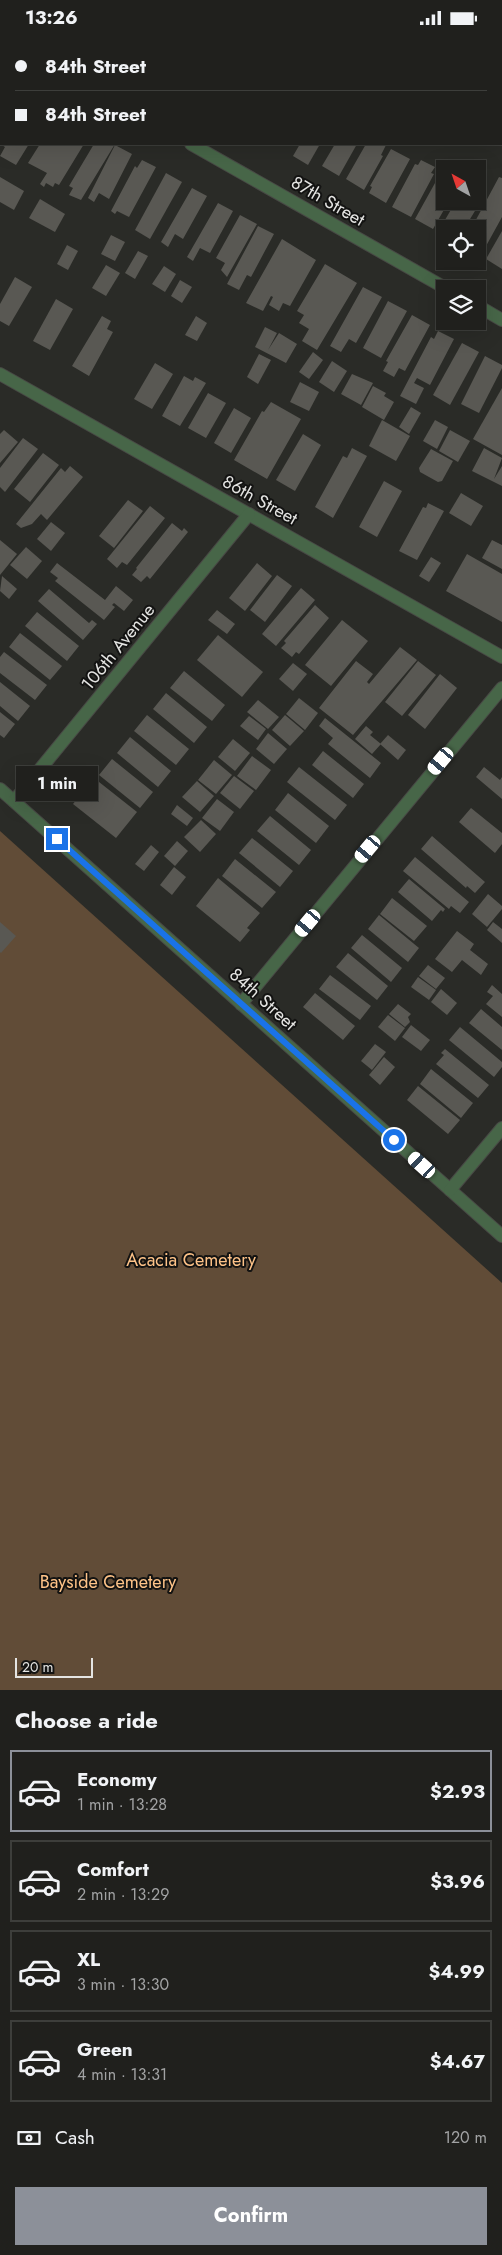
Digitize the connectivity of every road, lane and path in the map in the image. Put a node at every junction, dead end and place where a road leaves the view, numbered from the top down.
1 (193, 145) edge
2 (436, 283) edge
3 (486, 311) edge
4 (502, 320) edge
5 (0, 374) edge
6 (249, 514) junction
7 (502, 657) edge
8 (502, 687) edge
9 (0, 789) edge
10 (14, 801) junction
11 (241, 1004) junction
12 (502, 1128) edge
13 (450, 1190) junction
14 (502, 1236) edge

1 - 2 street, 87th Street
3 - 4 street
5 - 6 street, 86th Street
6 - 7 street, 86th Street
6 - 10 street, 106th Avenue
8 - 11 street
9 - 10 street, 84th Street
10 - 11 street, 84th Street
11 - 13 street, 84th Street
12 - 13 street
13 - 14 street, 84th Street

